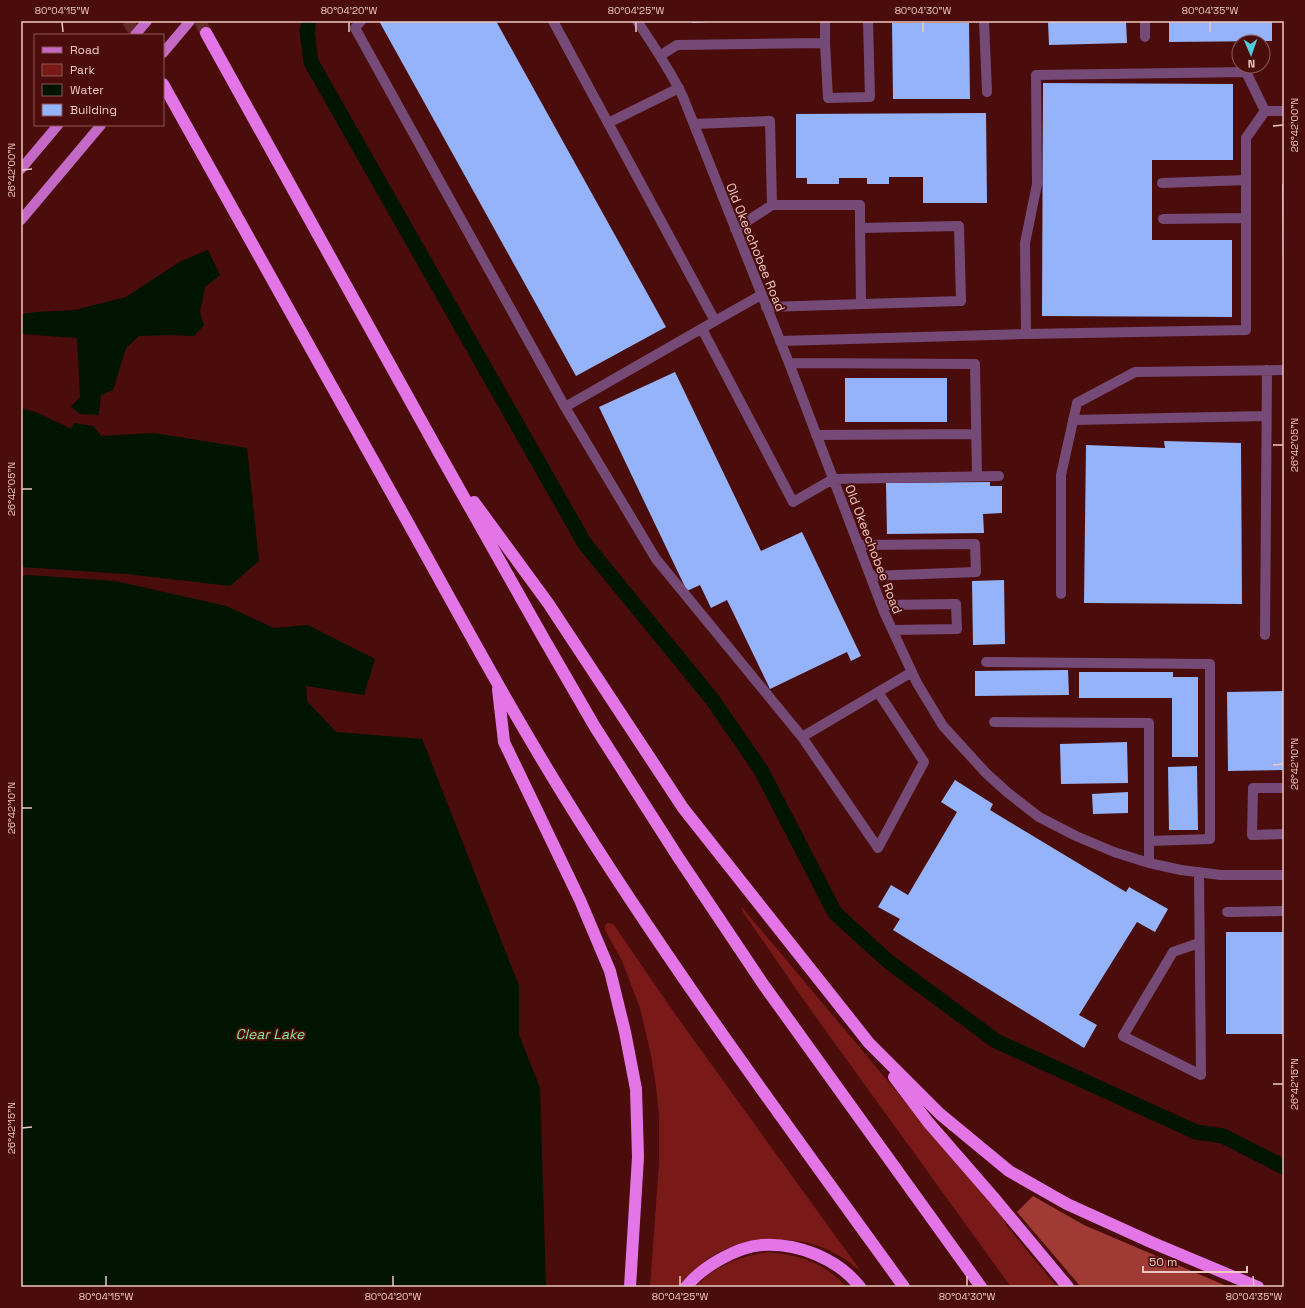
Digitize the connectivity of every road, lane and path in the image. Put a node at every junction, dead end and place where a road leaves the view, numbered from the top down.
1 (147, 21) edge
2 (190, 21) edge
3 (361, 21) edge
4 (553, 21) edge
5 (637, 21) edge
6 (825, 21) edge
7 (868, 21) edge
8 (984, 21) edge
9 (1145, 21) edge
10 (206, 33) tunnel mouth
11 (136, 34) edge
12 (1145, 37) dead end
13 (825, 43) junction
14 (164, 52) edge
15 (661, 55) junction
16 (164, 86) edge
17 (679, 88) junction
18 (987, 92) dead end
19 (1265, 111) junction
20 (1284, 111) edge
21 (608, 123) junction
22 (694, 124) junction
23 (57, 126) edge
24 (100, 126) edge
25 (21, 169) edge
26 (1246, 180) junction
27 (1162, 183) dead end
28 (772, 205) junction
29 (1246, 218) junction
30 (1163, 219) dead end
31 (21, 220) edge
32 (860, 228) junction
33 (735, 229) junction
34 (761, 295) junction
35 (861, 304) junction
36 (766, 307) junction
37 (715, 321) junction
38 (702, 329) junction
39 (1026, 334) junction
40 (780, 341) junction
41 (789, 363) junction
42 (1267, 370) junction
43 (1284, 370) edge
44 (565, 407) junction
45 (1266, 416) junction
46 (1074, 420) junction
47 (976, 434) junction
48 (816, 435) junction
49 (443, 460) junction
50 (977, 476) junction
51 (999, 476) dead end
52 (833, 479) junction
53 (859, 545) junction
54 (871, 576) junction
55 (1061, 594) dead end
56 (882, 605) junction
57 (893, 630) junction
58 (1265, 636) dead end
59 (986, 662) dead end
60 (912, 672) junction
61 (498, 683) junction
62 (878, 692) junction
63 (994, 722) dead end
64 (802, 737) junction
65 (1284, 788) edge
66 (1284, 834) edge
67 (1149, 840) junction
68 (1149, 863) junction
69 (1199, 872) junction
70 (1284, 875) edge
71 (1284, 911) edge
72 (1227, 912) dead end
73 (1199, 943) junction
74 (869, 1043) junction
75 (630, 1287) edge
76 (686, 1287) edge
77 (860, 1287) edge
78 (904, 1287) edge
79 (981, 1287) edge
80 (1068, 1287) edge
81 (1258, 1287) edge

1 - 11 main road, bridge
2 - 14 main road
3 - 44 street
4 - 21 street
5 - 15 street, Old Okeechobee Road
6 - 13 street
7 - 13 street
8 - 18 street
9 - 12 street
10 - 49 highway
13 - 15 street
15 - 17 street, Old Okeechobee Road
16 - 61 highway
17 - 21 street
17 - 22 street, Old Okeechobee Road
19 - 20 street
19 - 26 street
19 - 39 street
21 - 37 street
22 - 28 street
22 - 33 street, Old Okeechobee Road
23 - 25 main road
24 - 31 main road
26 - 27 street
26 - 29 street
28 - 32 street
28 - 33 street
29 - 30 street
29 - 39 street
32 - 35 street
32 - 35 street
33 - 34 street, Old Okeechobee Road
34 - 36 street, Old Okeechobee Road
34 - 37 street
35 - 36 street
36 - 40 street, Old Okeechobee Road
37 - 38 street
38 - 44 street
38 - 52 street
39 - 40 street
40 - 41 street, Old Okeechobee Road
41 - 47 street
41 - 48 street, Old Okeechobee Road
42 - 43 street
42 - 45 street
42 - 46 street
44 - 64 street
45 - 46 street
45 - 58 street
46 - 55 street
47 - 48 street
47 - 50 street
48 - 52 street, Old Okeechobee Road
49 - 74 highway
49 - 79 highway
50 - 51 street
50 - 52 street
52 - 53 street, Old Okeechobee Road
53 - 54 street, Old Okeechobee Road
53 - 54 street
54 - 56 street, Old Okeechobee Road
56 - 57 street, Old Okeechobee Road
56 - 57 street
57 - 60 street, Old Okeechobee Road
59 - 67 street
60 - 62 street
60 - 68 street, Old Okeechobee Road
61 - 75 highway
61 - 78 highway
62 - 64 street
62 - 64 street
63 - 67 street
65 - 66 street
67 - 68 street
68 - 69 street, Old Okeechobee Road
69 - 70 street, Old Okeechobee Road
69 - 73 street
71 - 72 street
73 - 73 street
74 - 80 highway
74 - 81 highway
76 - 77 highway

